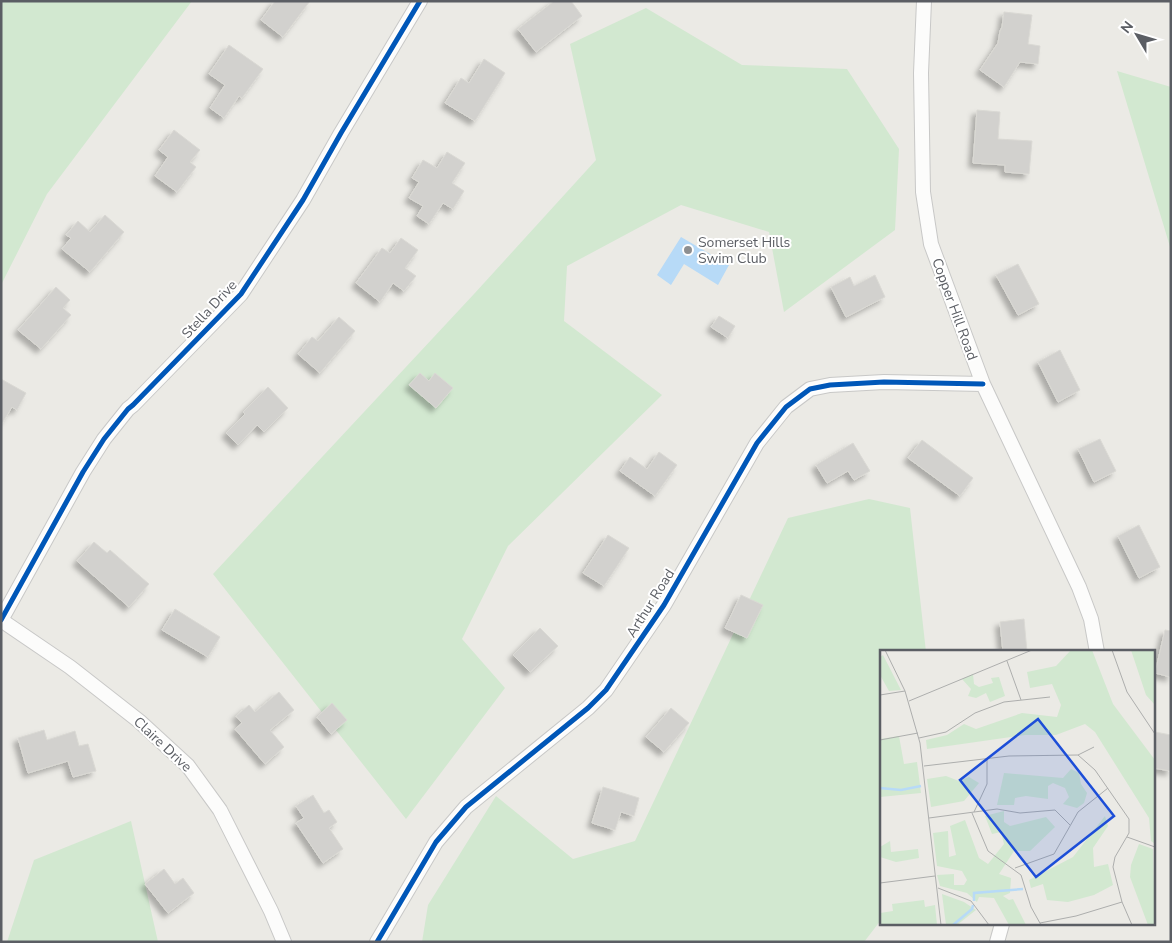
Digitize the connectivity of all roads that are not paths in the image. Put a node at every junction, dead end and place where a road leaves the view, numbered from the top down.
1 (420, 1) edge
2 (924, 1) edge
3 (983, 384) junction
4 (1, 620) edge
5 (1097, 650) edge
6 (1001, 926) edge
7 (284, 942) edge
8 (377, 942) edge
9 (997, 942) edge

1 - 4 street, Stella Drive
2 - 3 street, Copper Hill Road
3 - 5 street, Copper Hill Road
3 - 8 street, Arthur Road
4 - 7 street, Claire Drive
6 - 9 street

